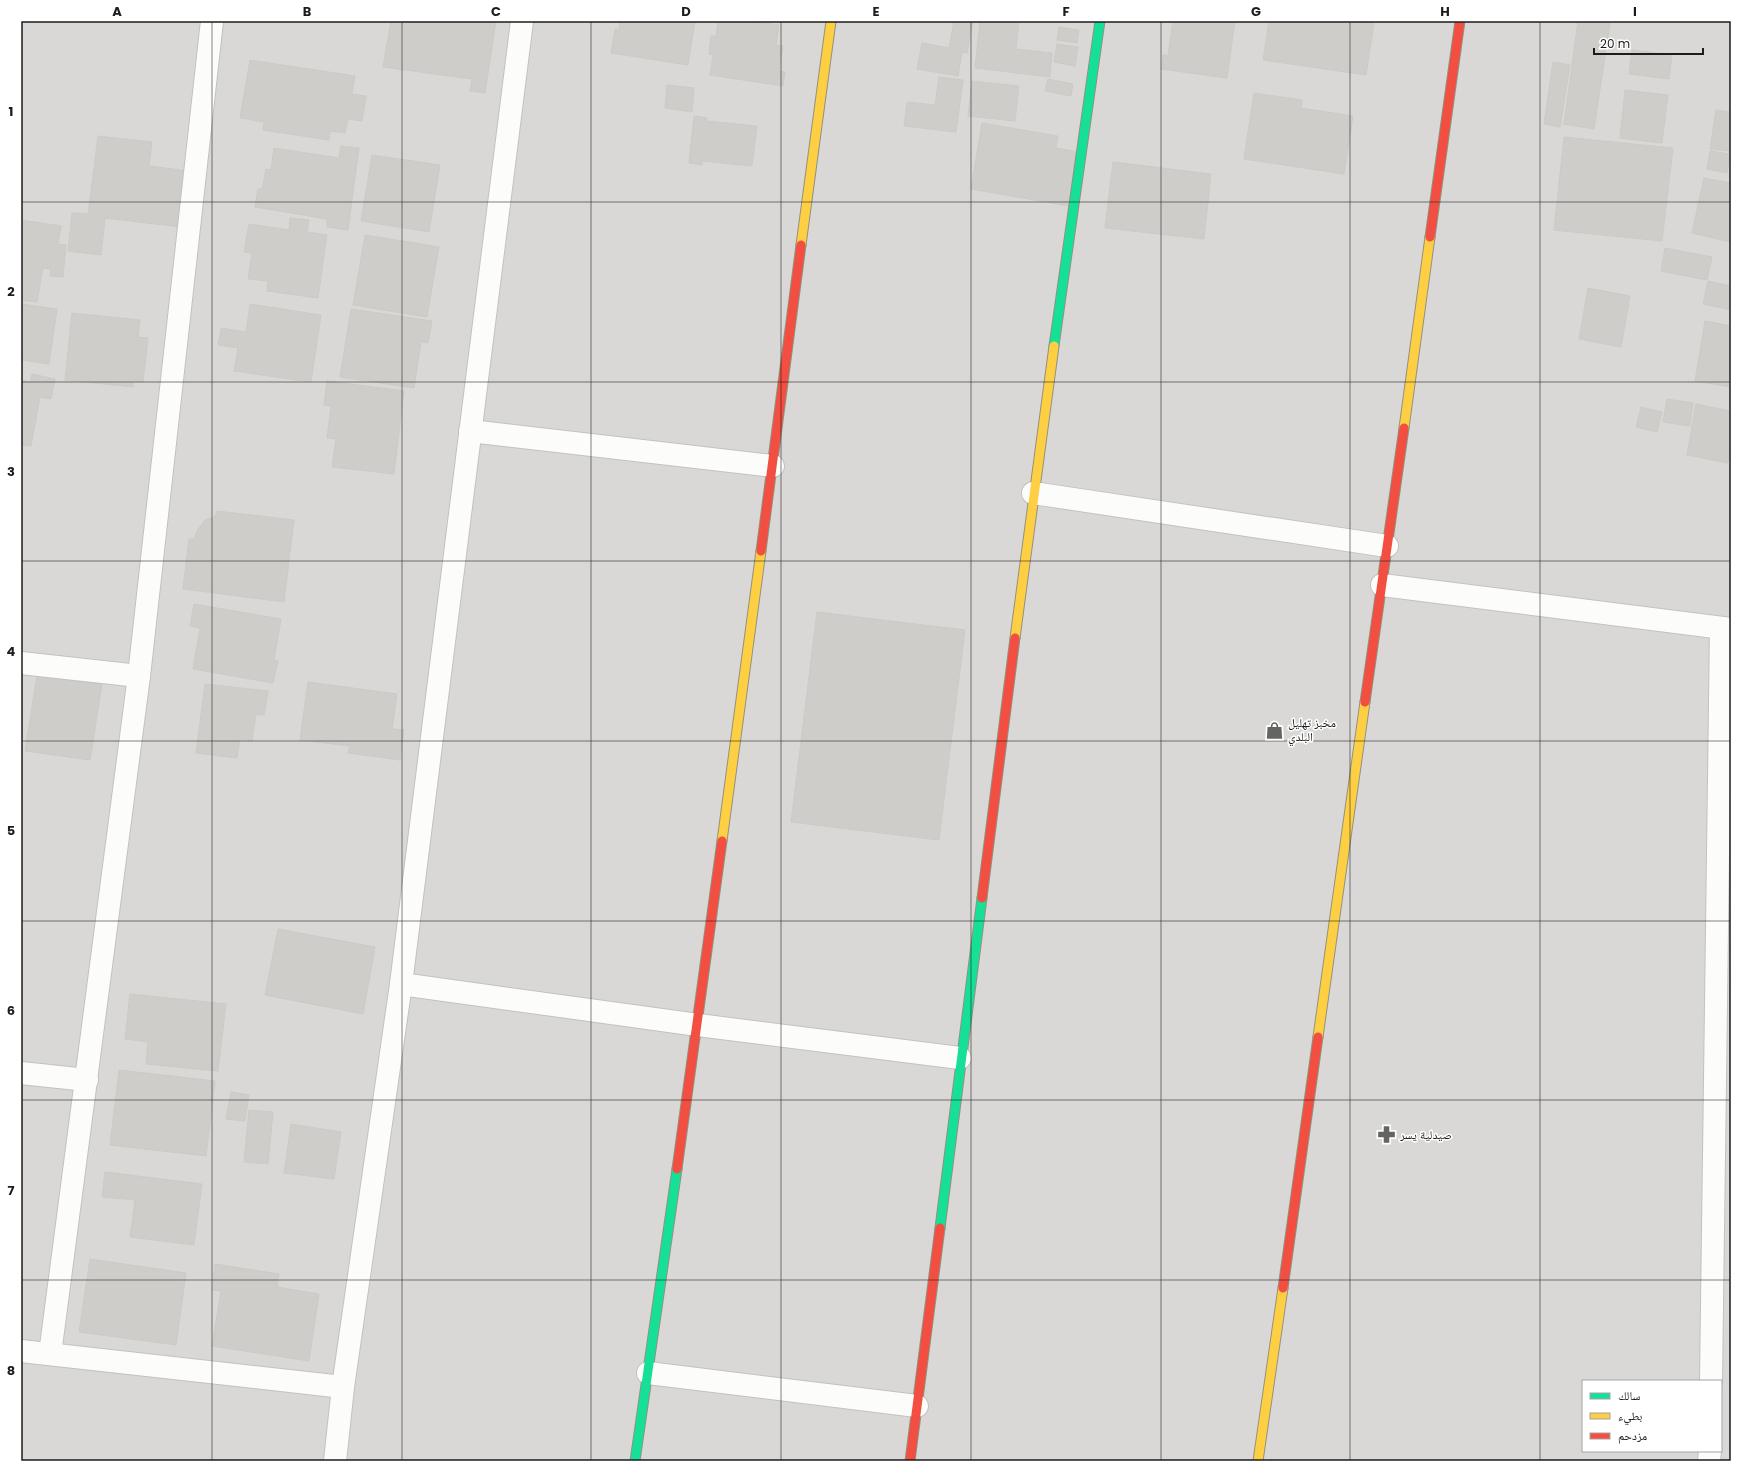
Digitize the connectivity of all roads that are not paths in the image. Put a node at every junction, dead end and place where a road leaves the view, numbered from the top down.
1 (212, 21) edge
2 (522, 21) edge
3 (831, 21) edge
4 (1100, 21) edge
5 (1460, 21) edge
6 (470, 431) junction
7 (773, 466) junction
8 (1033, 493) junction
9 (1387, 546) junction
10 (1382, 585) junction
11 (1726, 629) edge
12 (21, 663) edge
13 (139, 676) junction
14 (401, 984) junction
15 (698, 1025) junction
16 (960, 1058) junction
17 (21, 1073) edge
18 (87, 1080) junction
19 (21, 1351) edge
20 (50, 1354) junction
21 (648, 1373) junction
22 (1710, 1380) edge
23 (343, 1387) junction
24 (917, 1406) junction
25 (335, 1461) edge
26 (635, 1461) edge
27 (910, 1461) edge
28 (1258, 1461) edge

1 - 13 street
2 - 6 street
3 - 7 street
4 - 8 street
5 - 9 street
6 - 7 street
6 - 14 street
7 - 15 street
8 - 9 street
8 - 16 street
9 - 10 street
10 - 11 street
10 - 28 street
11 - 22 street
12 - 13 street
13 - 18 street
14 - 15 street
14 - 23 street
15 - 16 street
15 - 21 street
16 - 24 street
17 - 18 street
18 - 20 street
19 - 20 street
20 - 23 street
21 - 24 street
21 - 26 street
23 - 25 street
24 - 27 street

